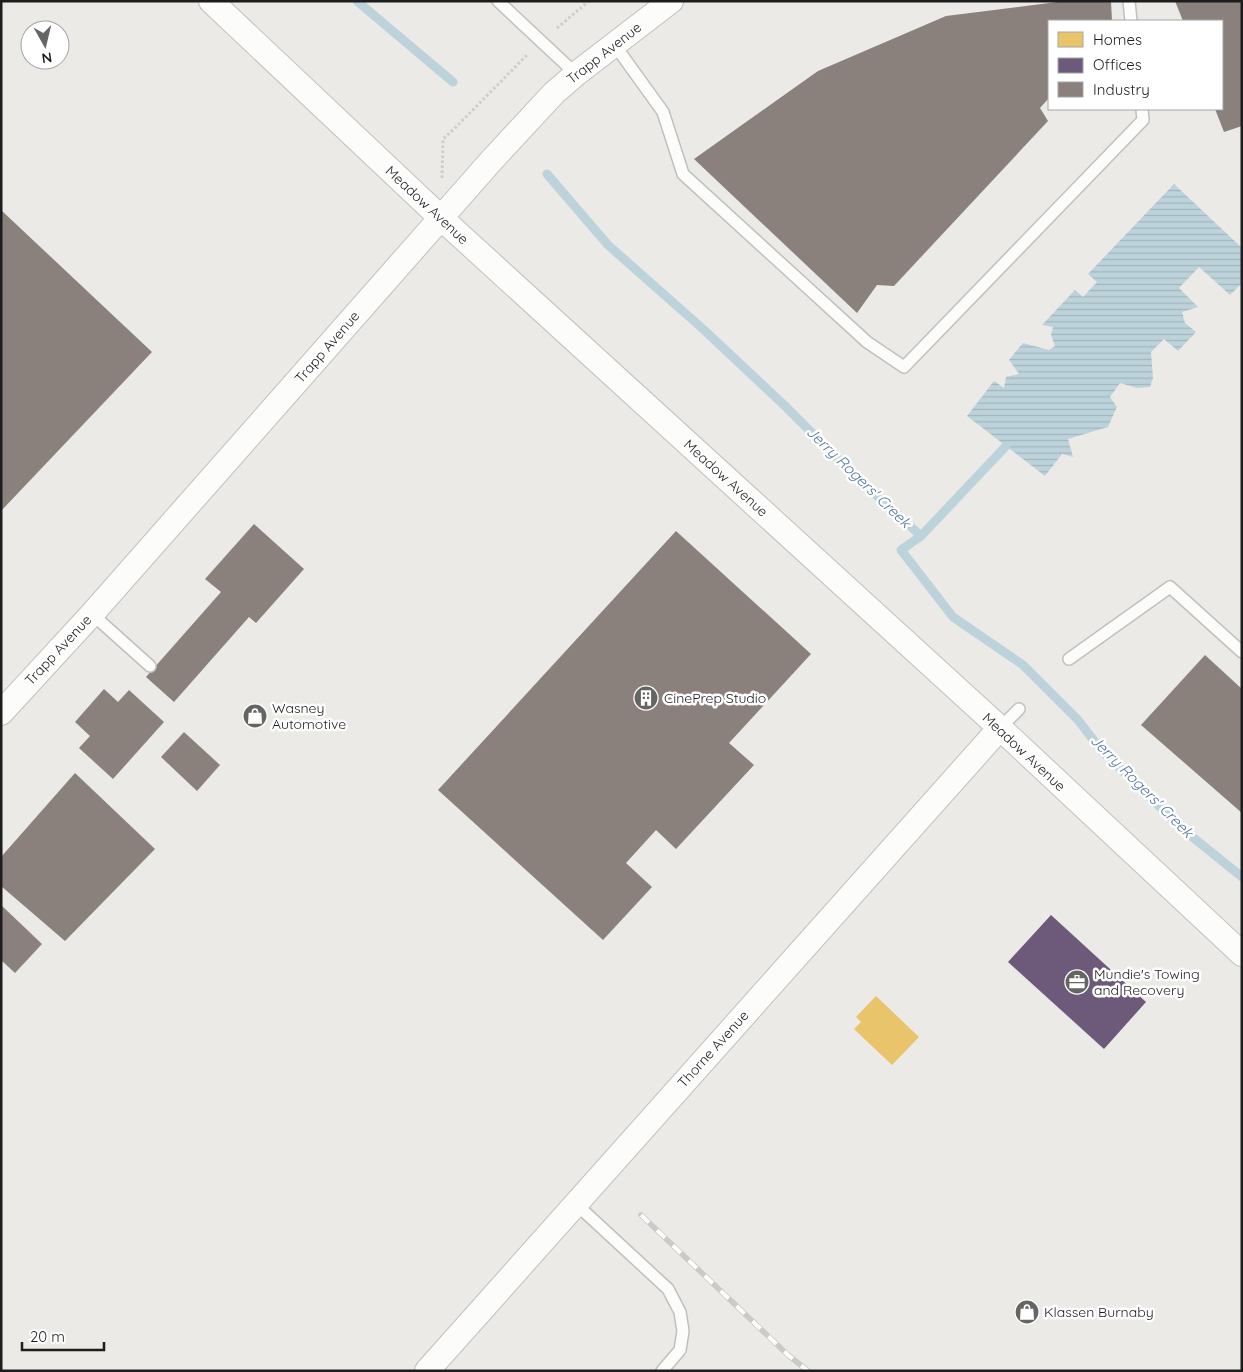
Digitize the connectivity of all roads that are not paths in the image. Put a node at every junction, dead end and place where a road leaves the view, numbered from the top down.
1 (211, 1) edge
2 (498, 1) edge
3 (671, 1) edge
4 (1129, 1) edge
5 (1131, 20) edge
6 (614, 44) junction
7 (576, 74) junction
8 (1142, 110) edge
9 (441, 218) junction
10 (92, 614) junction
11 (1242, 652) edge
12 (1069, 659) dead end
13 (150, 666) dead end
14 (1019, 709) dead end
15 (1, 713) edge
16 (1000, 728) junction
17 (1242, 954) edge
18 (576, 1204) junction
19 (428, 1371) edge
20 (662, 1371) edge

1 - 9 street, Meadow Avenue
2 - 7 lane
3 - 6 street, Trapp Avenue
4 - 5 lane
6 - 7 street, Trapp Avenue
6 - 8 lane
7 - 9 street, Trapp Avenue
9 - 10 street, Trapp Avenue
9 - 16 street, Meadow Avenue
10 - 13 lane
10 - 15 street, Trapp Avenue
11 - 12 lane
14 - 16 lane
16 - 17 street, Meadow Avenue
16 - 18 street, Thorne Avenue
18 - 19 street, Thorne Avenue
18 - 20 lane

